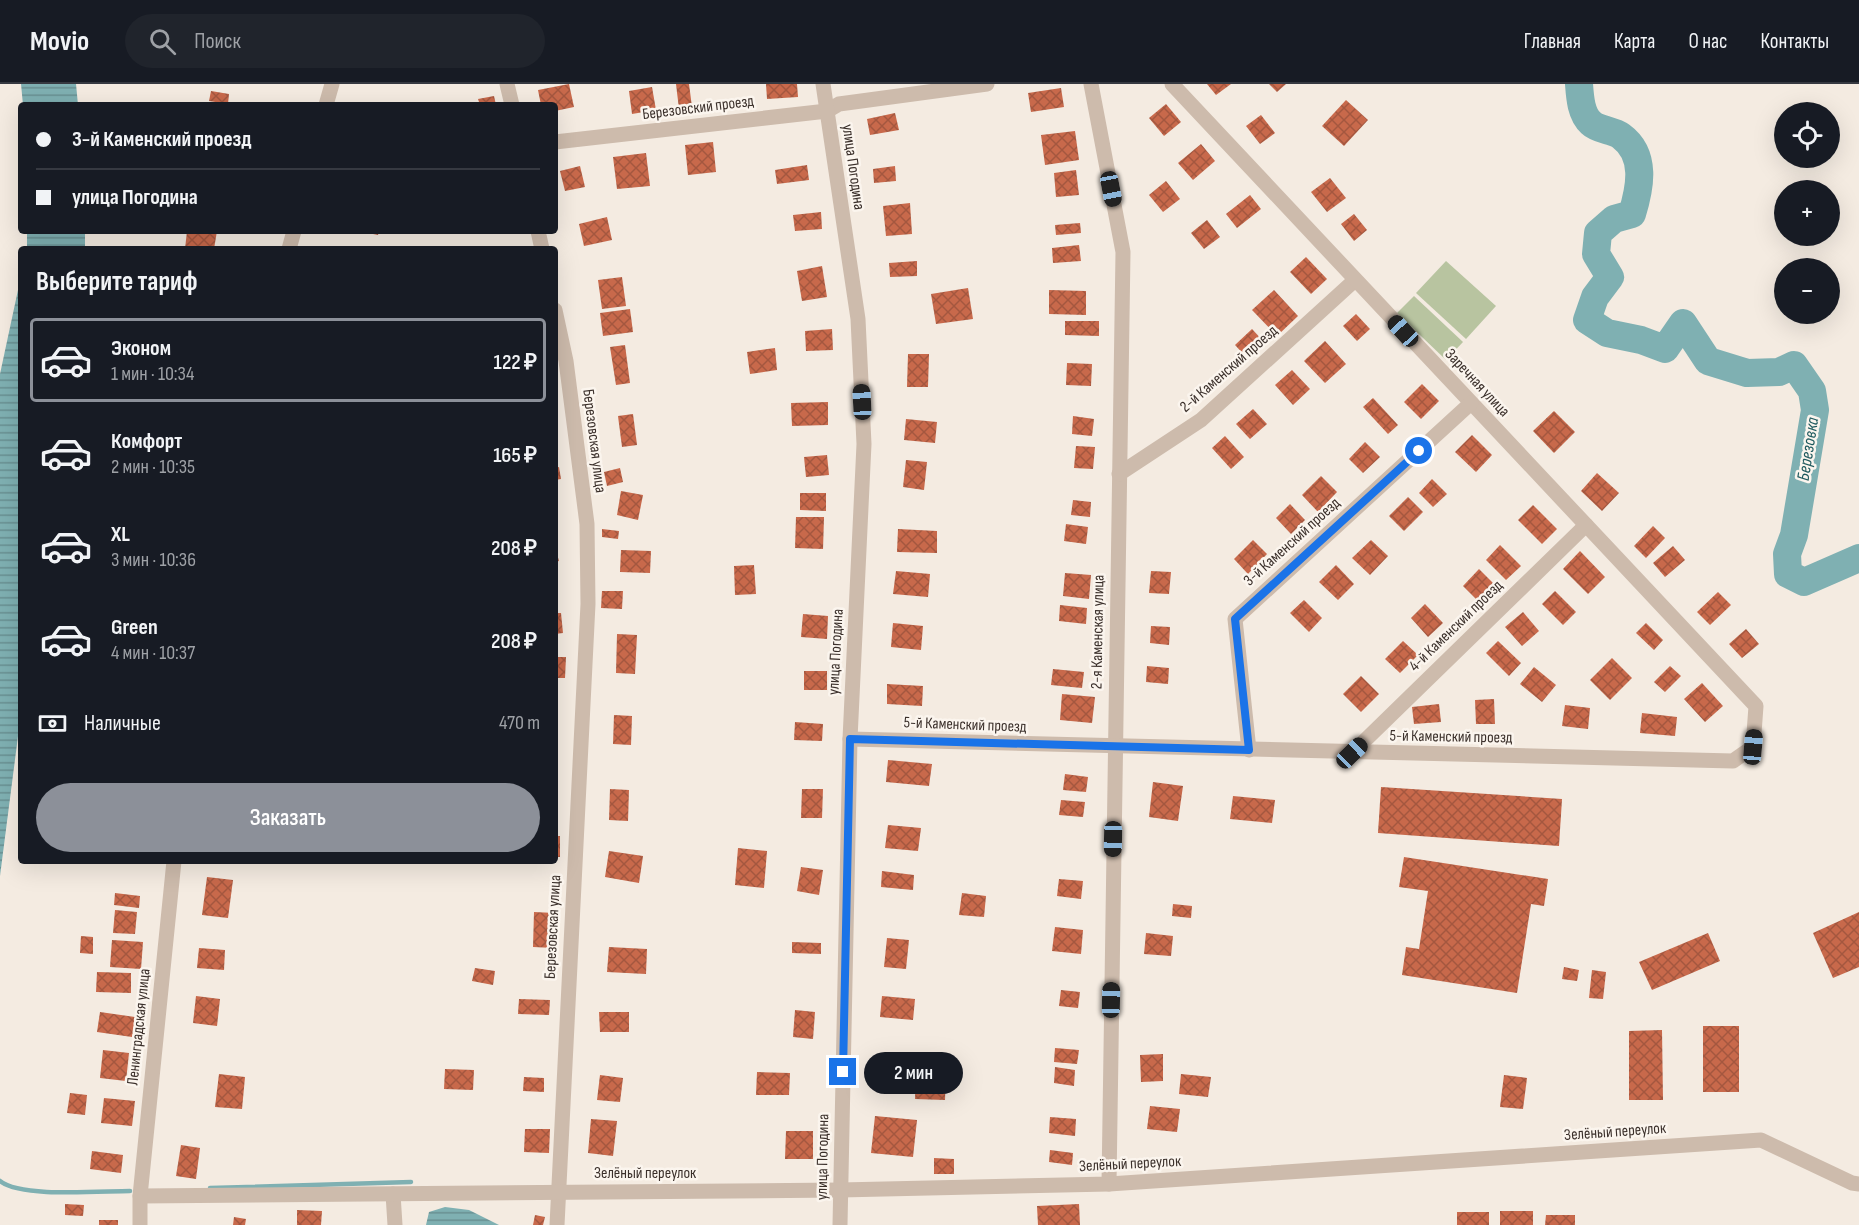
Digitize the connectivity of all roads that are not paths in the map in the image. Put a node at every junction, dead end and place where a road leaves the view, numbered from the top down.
1 (332, 84) edge
2 (507, 84) edge
3 (824, 84) edge
4 (987, 84) edge
5 (1091, 84) edge
6 (1172, 84) edge
7 (327, 102) edge
8 (511, 102) edge
9 (827, 111) junction
10 (558, 142) edge
11 (1355, 280) junction
12 (558, 341) edge
13 (560, 362) edge
14 (1472, 403) junction
15 (1119, 474) junction
16 (1586, 525) junction
17 (1756, 706) joint
18 (850, 739) junction
19 (1114, 747) junction
20 (1249, 750) junction
21 (1352, 753) junction
22 (174, 864) edge
23 (1109, 1184) junction
24 (1859, 1184) edge
25 (840, 1190) junction
26 (558, 1192) junction
27 (393, 1194) junction
28 (140, 1196) junction
29 (140, 1225) edge
30 (395, 1225) edge
31 (557, 1225) edge
32 (840, 1225) edge

1 - 7 street
2 - 8 street
3 - 9 street, улица Погодина
4 - 9 street, Березовский проезд
5 - 15 street, 2-я Каменская улица
6 - 11 street, Заречная улица
9 - 10 street, Березовский проезд
9 - 18 street, улица Погодина
11 - 14 street, Заречная улица
11 - 15 street, 2-й Каменский проезд
12 - 13 street, Березовская улица
13 - 26 street, Березовская улица
14 - 16 street, Заречная улица
14 - 20 street, 3-й Каменский проезд
15 - 19 street, 2-я Каменская улица
16 - 17 street, Заречная улица
16 - 21 street, 4-й Каменский проезд
17 - 21 street, 5-й Каменский проезд
18 - 19 street, 5-й Каменский проезд
18 - 25 street, улица Погодина
19 - 20 street, 5-й Каменский проезд
19 - 23 street, 2-я Каменская улица
20 - 21 street, 5-й Каменский проезд
22 - 28 street, Ленинградская улица
23 - 24 street, Зелёный переулок
23 - 25 street, Зелёный переулок
25 - 26 street, Зелёный переулок
25 - 32 street, улица Погодина
26 - 27 street, Зелёный переулок
26 - 31 street, Березовская улица
27 - 28 street, Зелёный переулок
27 - 30 street
28 - 29 street, Ленинградская улица

